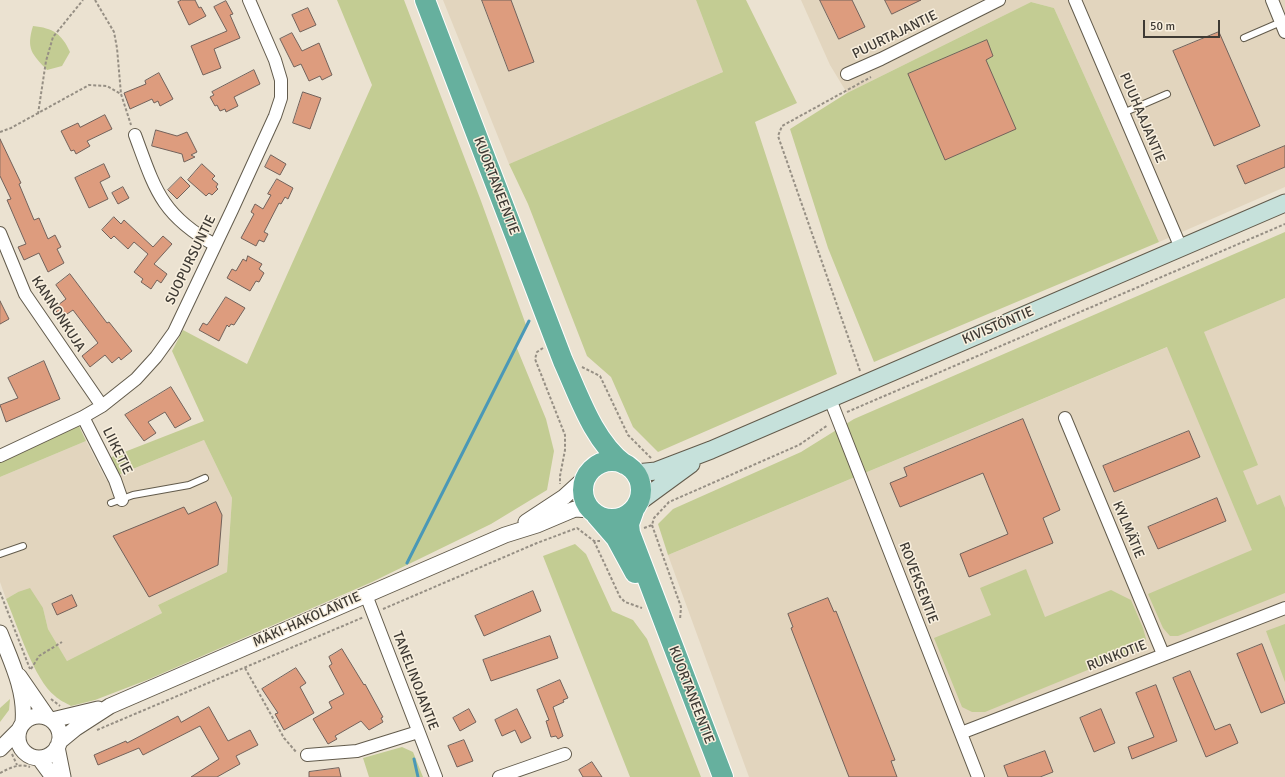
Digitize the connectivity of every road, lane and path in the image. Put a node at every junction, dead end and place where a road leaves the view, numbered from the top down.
1 (84, 0) edge
2 (95, 0) edge
3 (249, 0) edge
4 (425, 0) edge
5 (999, 0) edge
6 (1075, 0) edge
7 (1272, 0) edge
8 (1283, 27) edge
9 (1244, 38) dead end
10 (882, 59) junction
11 (847, 74) dead end
12 (121, 94) junction
13 (1167, 94) dead end
14 (1123, 113) junction
15 (38, 114) junction
16 (0, 132) edge
17 (135, 135) joint
18 (1285, 203) edge
19 (0, 233) edge
20 (215, 245) junction
21 (1181, 248) junction
22 (554, 340) junction
23 (565, 366) junction
24 (864, 384) junction
25 (830, 399) junction
26 (102, 406) junction
27 (83, 417) junction
28 (1064, 418) dead end
29 (0, 456) edge
30 (630, 469) junction
31 (590, 473) junction
32 (205, 478) dead end
33 (659, 478) junction
34 (117, 502) joint
35 (669, 502) dead end
36 (567, 504) junction
37 (636, 506) junction
38 (594, 513) junction
39 (652, 525) dead end
40 (577, 528) dead end
41 (594, 541) dead end
42 (23, 546) dead end
43 (0, 554) edge
44 (0, 592) edge
45 (366, 595) junction
46 (1285, 608) edge
47 (659, 613) junction
48 (0, 633) edge
49 (670, 641) junction
50 (62, 642) dead end
51 (1163, 654) junction
52 (245, 668) dead end
53 (24, 672) junction
54 (110, 706) junction
55 (50, 719) junction
56 (21, 726) junction
57 (418, 732) junction
58 (961, 733) junction
59 (58, 744) junction
60 (0, 748) edge
61 (24, 751) junction
62 (565, 754) dead end
63 (307, 755) joint
64 (0, 757) edge
65 (39, 758) junction
66 (53, 777) edge
67 (63, 777) edge
68 (436, 777) edge
69 (499, 777) edge
70 (723, 777) edge
71 (978, 777) edge

1 - 15 path
2 - 12 path
3 - 20 street, SUOPURSUNTIE
4 - 22 highway, KUORTANEENTIE
5 - 10 street, PUURTAJANTIE
6 - 14 street, PUUHAAJANTIE
7 - 8 street
8 - 9 lane
10 - 11 street, PUURTAJANTIE
10 - 24 path
12 - 15 path
12 - 17 path
13 - 14 lane
14 - 21 street, PUUHAAJANTIE
15 - 16 path
17 - 20 street
18 - 21 main road, KIVISTÖNTIE
19 - 26 street, KANNONKUJA
20 - 26 street, SUOPURSUNTIE
21 - 24 main road, KIVISTÖNTIE
22 - 23 highway, KUORTANEENTIE
22 - 36 path
23 - 30 highway, KUORTANEENTIE
23 - 31 highway, KUORTANEENTIE
23 - 33 path
24 - 25 main road, KIVISTÖNTIE
25 - 33 main road, KIVISTÖNTIE
25 - 58 street, ROVEKSENTIE
26 - 27 street, SUOPURSUNTIE
27 - 29 street, SUOPURSUNTIE
27 - 34 street, LIIKETIE
28 - 51 street, KYLMÄTIE
30 - 31 highway
30 - 33 main road, KIVISTÖNTIE
30 - 37 highway
31 - 36 street, MÄKI-HAKOLANTIE
31 - 38 highway
32 - 34 lane
33 - 35 path
33 - 37 main road, KIVISTÖNTIE
36 - 38 street, MÄKI-HAKOLANTIE
36 - 40 path
36 - 45 street, MÄKI-HAKOLANTIE
37 - 38 highway
37 - 47 highway, KUORTANEENTIE
38 - 47 highway, KUORTANEENTIE
39 - 49 path
41 - 47 path
42 - 43 lane
44 - 53 path
45 - 54 street, MÄKI-HAKOLANTIE
45 - 57 street, TANELINOJANTIE
46 - 51 street, RUNKOTIE
47 - 49 highway, KUORTANEENTIE
48 - 53 street
49 - 70 highway, KUORTANEENTIE
50 - 53 path
51 - 58 street, RUNKOTIE
52 - 63 path
53 - 55 street
53 - 56 street
54 - 55 street, MÄKI-HAKOLANTIE
54 - 59 street, MÄKI-HAKOLANTIE
55 - 56 street
55 - 59 street
56 - 60 street
56 - 61 street
57 - 63 street
57 - 68 street, TANELINOJANTIE
58 - 71 street, ROVEKSENTIE
59 - 65 street
59 - 67 street
61 - 64 street
61 - 65 street
62 - 69 street
65 - 66 street

